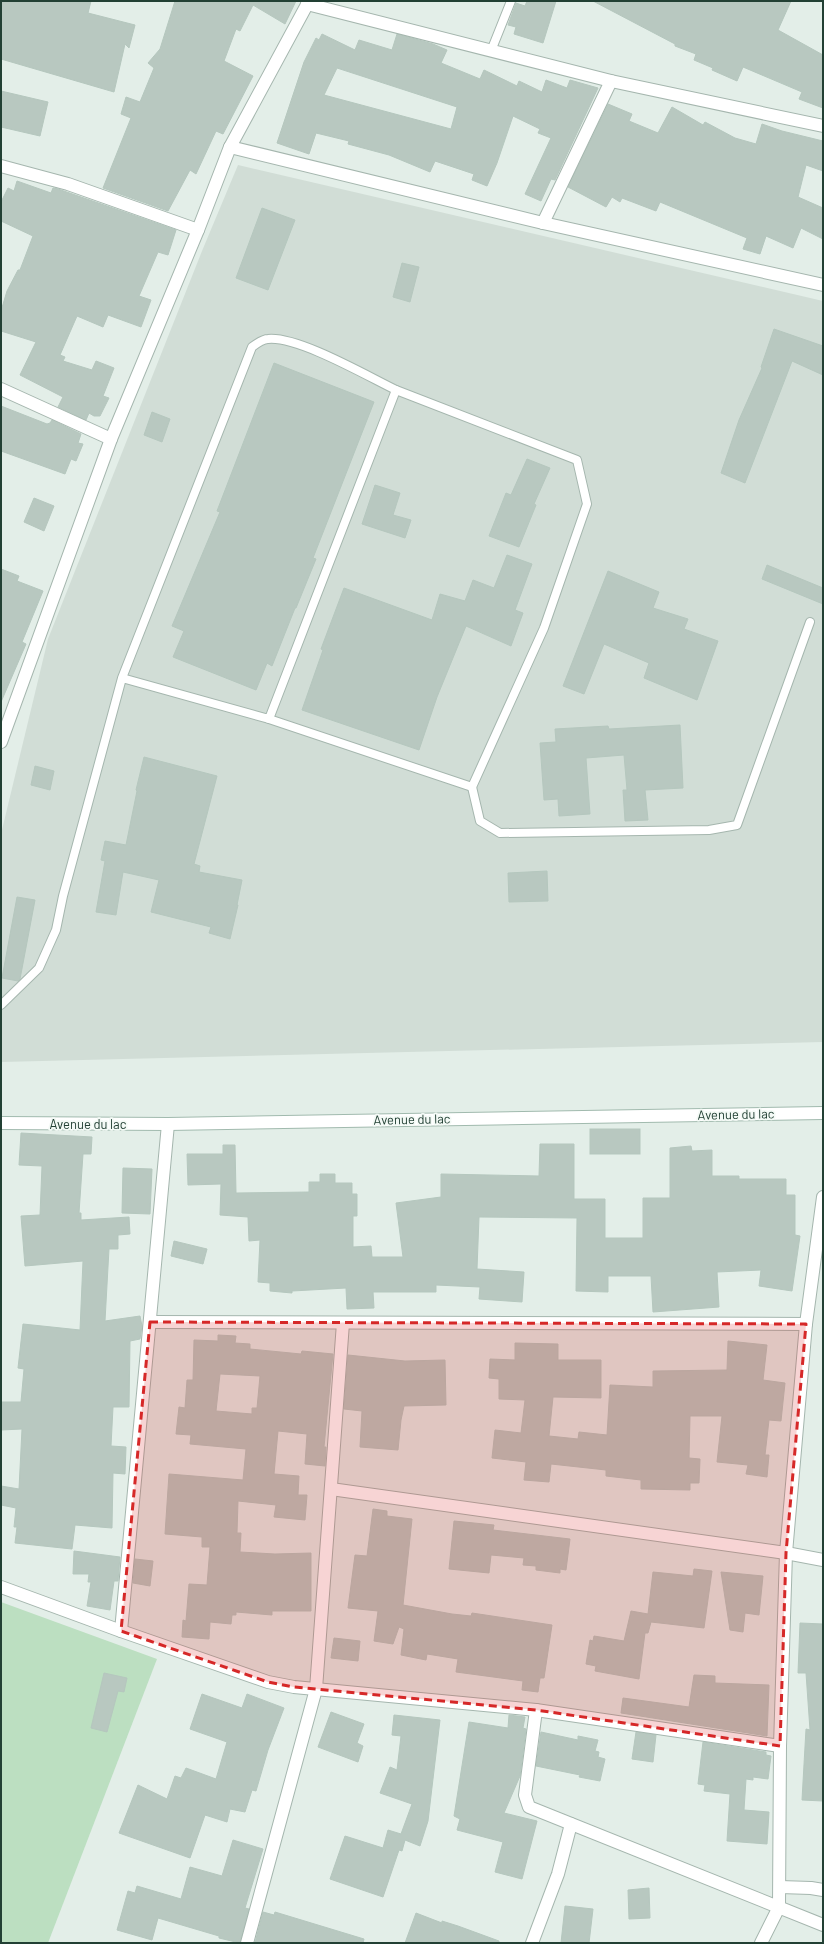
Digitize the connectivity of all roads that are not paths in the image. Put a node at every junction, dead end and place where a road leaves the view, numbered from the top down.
1 (511, 1) edge
2 (308, 2) edge
3 (491, 51) junction
4 (611, 81) junction
5 (823, 126) edge
6 (230, 147) junction
7 (1, 166) edge
8 (543, 223) junction
9 (198, 230) junction
10 (823, 285) edge
11 (1, 389) edge
12 (396, 390) junction
13 (111, 439) junction
14 (810, 622) dead end
15 (122, 678) junction
16 (269, 719) junction
17 (1, 741) edge
18 (472, 787) junction
19 (1, 1005) edge
20 (823, 1113) edge
21 (1, 1123) edge
22 (168, 1124) junction
23 (823, 1197) edge
24 (150, 1322) junction
25 (343, 1323) junction
26 (806, 1324) junction
27 (331, 1489) junction
28 (786, 1553) junction
29 (823, 1560) edge
30 (1, 1587) edge
31 (121, 1631) junction
32 (316, 1689) junction
33 (536, 1710) junction
34 (780, 1746) junction
35 (571, 1824) junction
36 (780, 1887) junction
37 (823, 1890) edge
38 (779, 1907) junction
39 (823, 1925) edge
40 (246, 1943) edge
41 (532, 1943) edge
42 (762, 1943) edge

1 - 3 lane
2 - 3 street
2 - 6 street
3 - 4 street
4 - 5 street
4 - 8 street
6 - 8 street
6 - 9 street
7 - 9 street
8 - 10 street
9 - 13 street
11 - 13 street
12 - 15 lane
12 - 16 lane
12 - 18 lane
13 - 17 street
14 - 18 lane
15 - 16 lane
15 - 19 lane
16 - 18 lane
20 - 22 street, Avenue du lac
21 - 22 street, Avenue du lac
22 - 24 street
23 - 26 street
24 - 25 street
24 - 31 street
25 - 26 street
25 - 27 street
26 - 28 street
27 - 28 street
27 - 32 street
28 - 29 street
28 - 34 street
30 - 31 street
31 - 32 street
32 - 33 street
32 - 40 street
33 - 34 street
33 - 35 street
34 - 36 street
35 - 38 street
35 - 41 street
36 - 37 street
36 - 38 street
38 - 39 street
38 - 42 street

